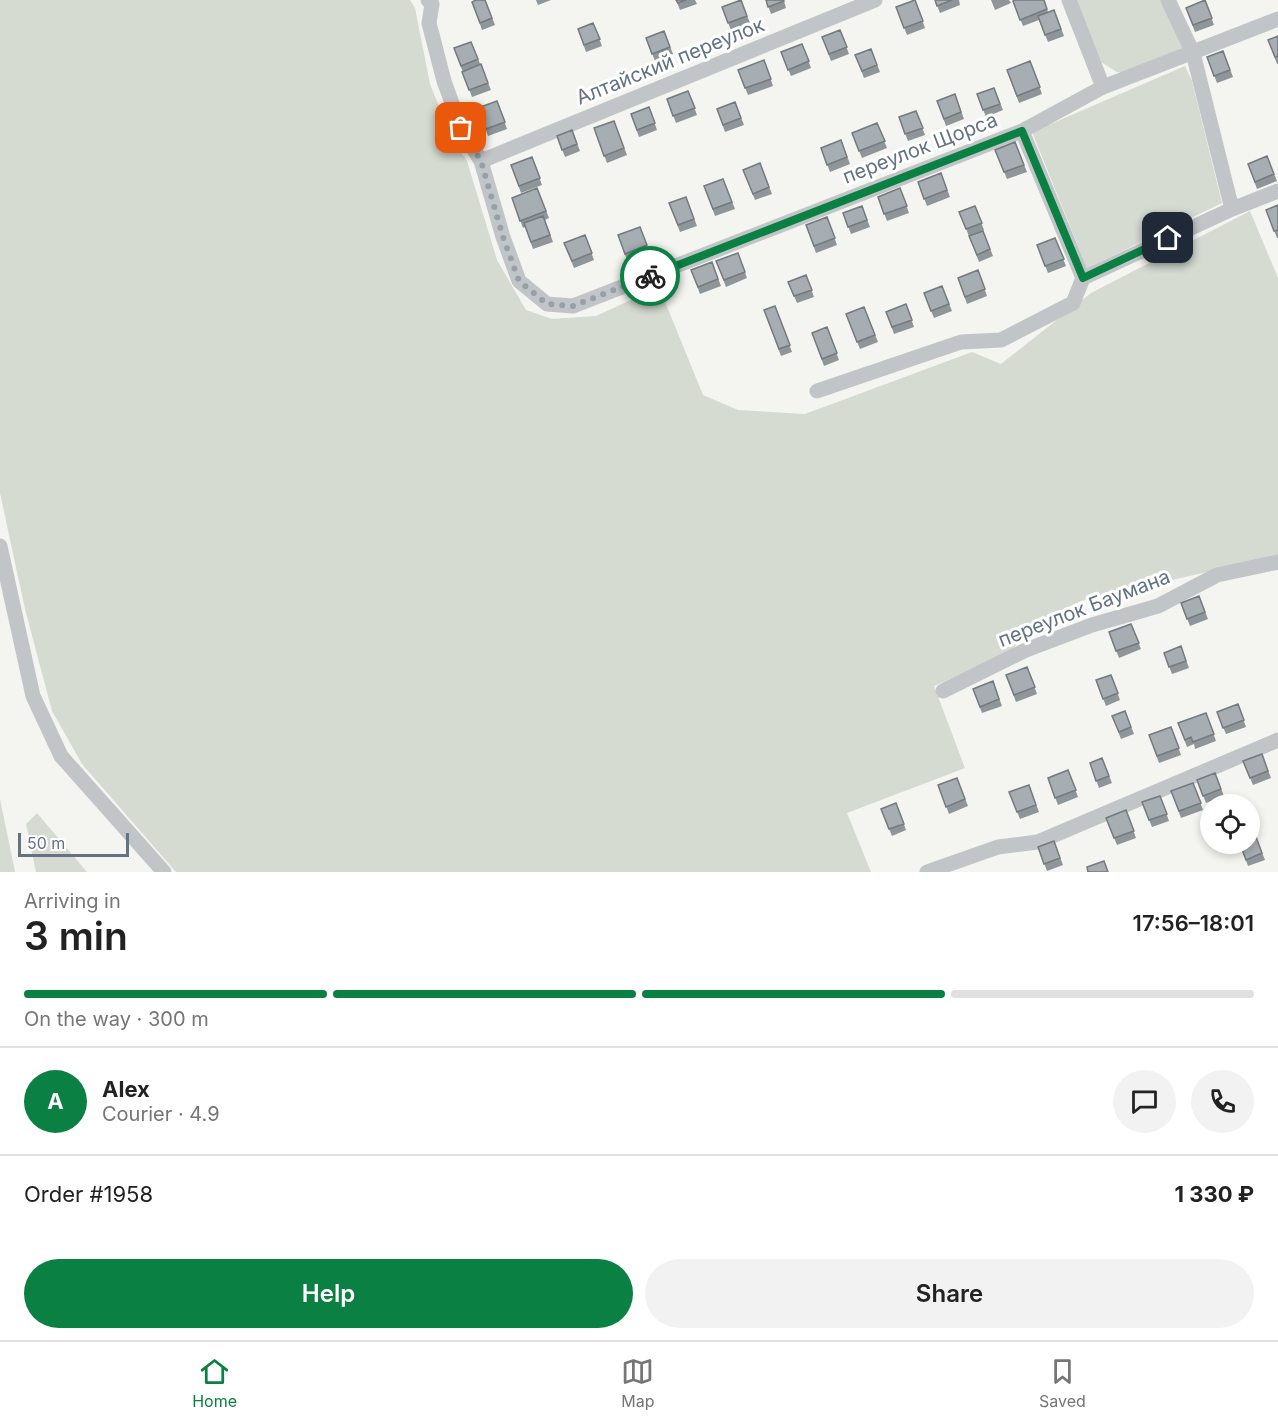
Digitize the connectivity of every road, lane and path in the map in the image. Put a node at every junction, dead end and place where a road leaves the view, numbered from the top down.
1 (875, 0) edge
2 (1069, 0) edge
3 (1168, 0) edge
4 (434, 1) edge
5 (1278, 19) edge
6 (1193, 53) junction
7 (1103, 87) junction
8 (1022, 131) junction
9 (481, 161) junction
10 (1278, 191) edge
11 (1232, 209) junction
12 (1083, 278) junction
13 (818, 391) dead end
14 (0, 546) edge
15 (1278, 562) edge
16 (943, 691) dead end
17 (1278, 740) edge
18 (164, 872) edge
19 (927, 872) edge

1 - 9 street, Алтайский переулок
2 - 7 street
3 - 6 street
4 - 9 street
5 - 6 street, переулок Щорса
6 - 7 street, переулок Щорса
6 - 11 street
7 - 8 street, переулок Щорса
8 - 9 street, переулок Щорса
8 - 12 street
10 - 11 street
11 - 12 street
12 - 13 street
14 - 18 street
15 - 16 street, переулок Баумана
17 - 19 street

